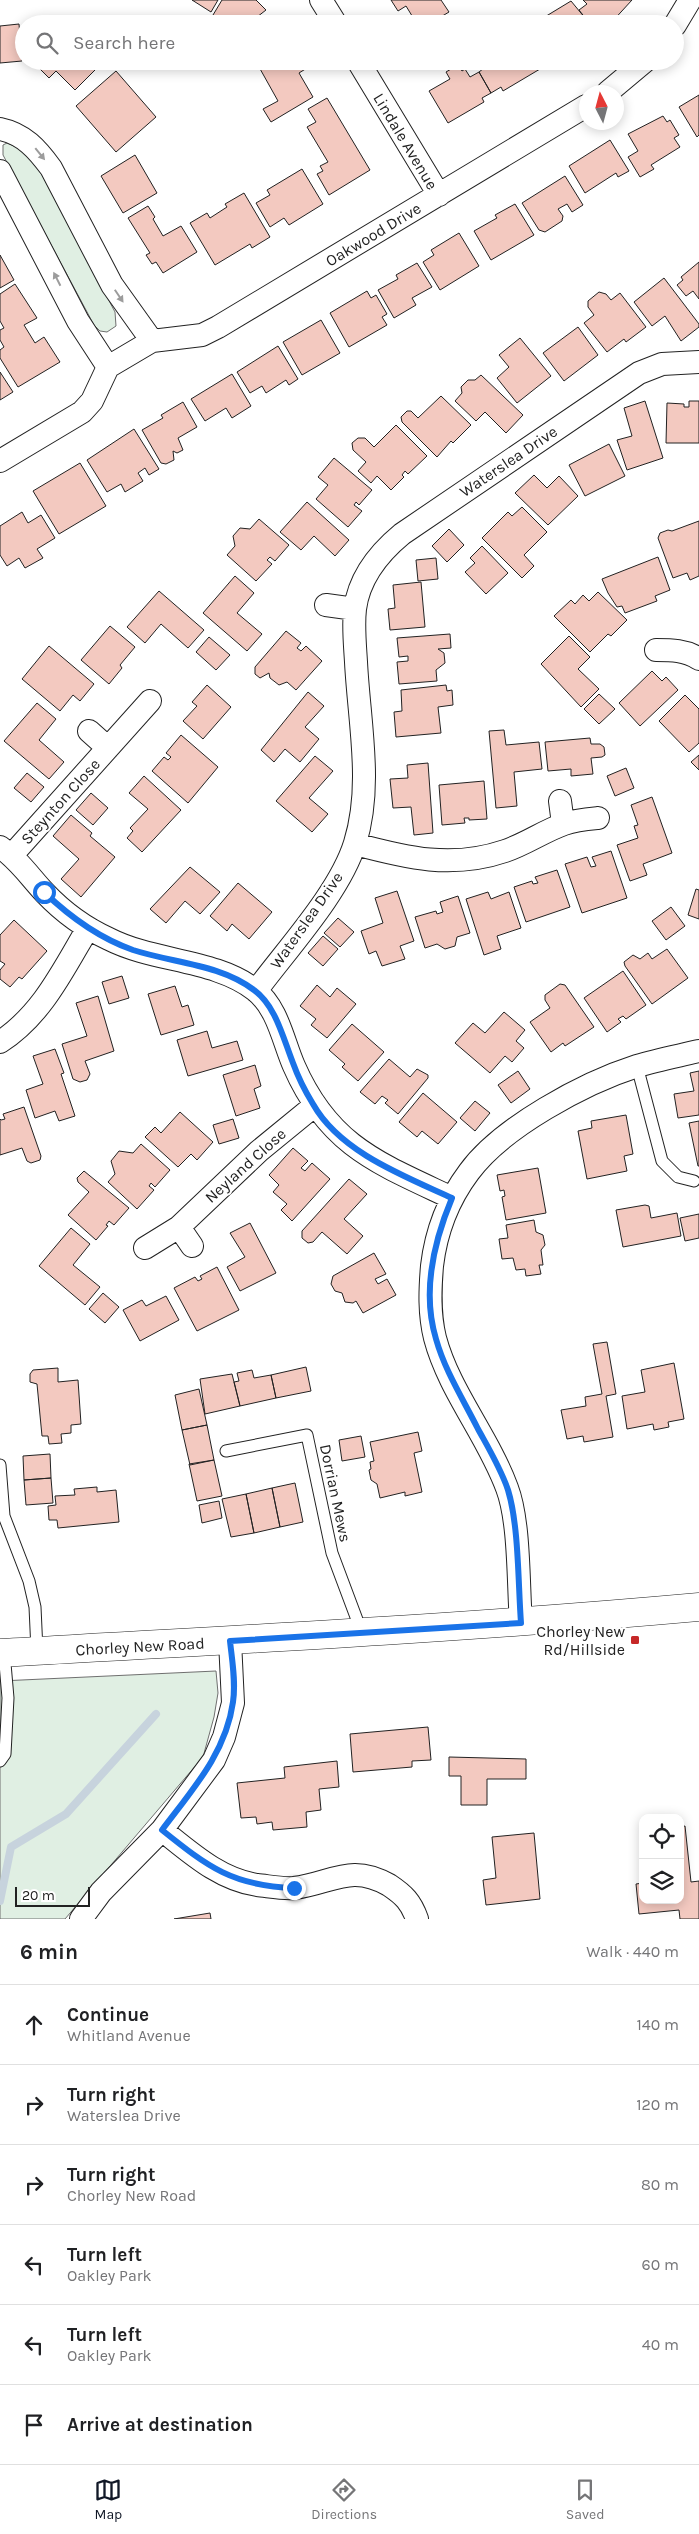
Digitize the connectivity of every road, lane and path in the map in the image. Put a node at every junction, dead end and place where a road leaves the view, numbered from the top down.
1 (321, 0) edge
2 (690, 0) edge
3 (330, 15) edge
4 (681, 15) edge
5 (363, 70) edge
6 (634, 70) edge
7 (616, 85) edge
8 (579, 110) edge
9 (0, 129) edge
10 (0, 171) edge
11 (439, 195) junction
12 (152, 342) junction
13 (699, 362) edge
14 (108, 367) junction
15 (0, 461) edge
16 (326, 605) dead end
17 (355, 609) junction
18 (656, 650) dead end
19 (697, 651) edge
20 (150, 701) dead end
21 (90, 731) dead end
22 (108, 748) junction
23 (560, 801) dead end
24 (598, 818) dead end
25 (563, 824) junction
26 (355, 844) junction
27 (6, 851) edge
28 (88, 928) junction
29 (256, 991) junction
30 (0, 1042) edge
31 (699, 1050) edge
32 (637, 1066) junction
33 (314, 1106) junction
34 (694, 1181) dead end
35 (452, 1198) junction
36 (179, 1227) junction
37 (192, 1246) dead end
38 (145, 1248) dead end
39 (226, 1451) dead end
40 (0, 1465) edge
41 (699, 1607) edge
42 (521, 1623) junction
43 (362, 1634) junction
44 (230, 1641) junction
45 (37, 1651) junction
46 (2, 1652) edge
47 (0, 1761) edge
48 (162, 1830) junction
49 (81, 1919) edge
50 (417, 1919) edge

1 - 3 street
2 - 4 street
5 - 11 street, Lindale Avenue
6 - 7 street
8 - 11 street, Oakwood Drive
9 -> 12 street
14 -> 10 street
11 - 12 street, Oakwood Drive
12 - 14 street, Oakwood Drive
13 - 17 street, Waterslea Drive
14 - 15 street
16 - 17 street
17 - 26 street, Waterslea Drive
18 - 19 street
20 - 22 street, Steynton Close
21 - 22 street, Steynton Close
22 - 27 street, Steynton Close
23 - 25 street
24 - 25 street
25 - 26 street
26 - 29 street, Waterslea Drive
27 - 28 street
28 - 29 street
28 - 30 street
29 - 33 street
31 - 32 street
32 - 34 lane
32 - 35 street
33 - 35 street
33 - 36 street, Neyland Close
35 - 42 street
36 - 37 street
36 - 38 street, Neyland Close
39 - 43 lane, Dorrian Mews
40 - 45 lane
41 - 42 main road, Chorley New Road
42 - 43 main road, Chorley New Road
43 - 44 main road, Chorley New Road
44 - 45 main road, Chorley New Road
44 - 48 street
45 - 46 main road, Chorley New Road
46 - 47 lane
48 - 49 street
48 - 50 street

